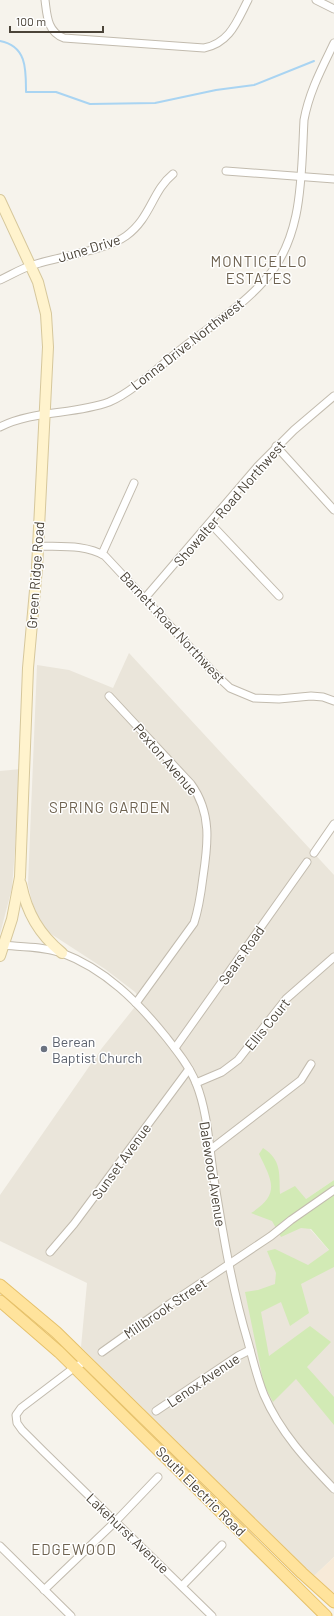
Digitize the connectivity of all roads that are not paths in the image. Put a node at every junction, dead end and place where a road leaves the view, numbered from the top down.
1 (45, 0) edge
2 (248, 0) edge
3 (316, 0) edge
4 (334, 9) edge
5 (334, 43) edge
6 (226, 171) dead end
7 (173, 174) dead end
8 (300, 176) junction
9 (334, 179) edge
10 (0, 200) edge
11 (31, 265) junction
12 (0, 280) edge
13 (334, 396) edge
14 (45, 415) junction
15 (0, 427) edge
16 (276, 446) junction
17 (134, 483) dead end
18 (334, 510) edge
19 (210, 523) junction
20 (38, 546) junction
21 (102, 554) junction
22 (279, 596) dead end
23 (145, 598) junction
24 (109, 696) dead end
25 (334, 701) edge
26 (334, 824) edge
27 (314, 853) dead end
28 (307, 862) dead end
29 (20, 877) junction
30 (2, 946) edge
31 (62, 953) junction
32 (0, 956) edge
33 (334, 957) edge
34 (136, 1003) junction
35 (175, 1048) junction
36 (311, 1064) dead end
37 (189, 1069) junction
38 (196, 1083) junction
39 (210, 1150) junction
40 (334, 1190) edge
41 (50, 1252) dead end
42 (229, 1265) junction
43 (0, 1285) edge
44 (0, 1301) edge
45 (250, 1350) junction
46 (102, 1352) dead end
47 (86, 1361) junction
48 (75, 1367) junction
49 (156, 1412) dead end
50 (158, 1477) dead end
51 (334, 1489) edge
52 (116, 1521) junction
53 (222, 1545) dead end
54 (0, 1546) edge
55 (182, 1586) junction
56 (44, 1590) junction
57 (334, 1602) edge
58 (71, 1616) edge
59 (212, 1616) edge
60 (326, 1616) edge

1 - 2 street
3 - 4 street
5 - 8 street, Lonna Drive Northwest
6 - 8 street
7 - 11 street, June Drive
8 - 9 street
8 - 14 street, Lonna Drive Northwest
10 - 11 street, Green Ridge Road
11 - 12 street, June Drive
11 - 14 street, Green Ridge Road
13 - 16 street, Showalter Road Northwest
14 - 15 street, Lonna Drive Northwest
14 - 20 street, Green Ridge Road
16 - 18 street
16 - 19 street, Showalter Road Northwest
17 - 21 street
19 - 22 street
19 - 23 street, Showalter Road Northwest
20 - 21 street, Barnett Road Northwest
20 - 29 street, Green Ridge Road
21 - 23 street, Barnett Road Northwest
23 - 25 street, Barnett Road Northwest
24 - 34 street, Pexton Avenue
26 - 27 street
28 - 35 street, Sears Road
29 - 30 street, Green Ridge Road
29 - 31 street
30 - 31 street, Dalewood Avenue
30 - 32 street, Green Ridge Road
31 - 34 street, Dalewood Avenue
33 - 38 street, Ellis Court
34 - 35 street, Dalewood Avenue
35 - 37 street, Dalewood Avenue
36 - 39 street
37 - 38 street, Dalewood Avenue
37 - 41 street, Sunset Avenue
38 - 39 street, Dalewood Avenue
39 - 42 street, Dalewood Avenue
40 - 42 street, Millbrook Street
42 - 45 street, Dalewood Avenue
42 - 46 street, Millbrook Street
43 - 47 main road, South Electric Road
44 - 48 main road, South Electric Road
45 - 49 street, Lenox Avenue
45 - 51 street, Dalewood Avenue
47 - 48 street
47 - 57 main road, South Electric Road
48 - 52 street, Lakehurst Avenue
48 - 60 main road, South Electric Road
50 - 52 street
52 - 55 street, Lakehurst Avenue
52 - 56 street
53 - 55 street
54 - 56 street
55 - 59 street, Lakehurst Avenue
56 - 58 street

